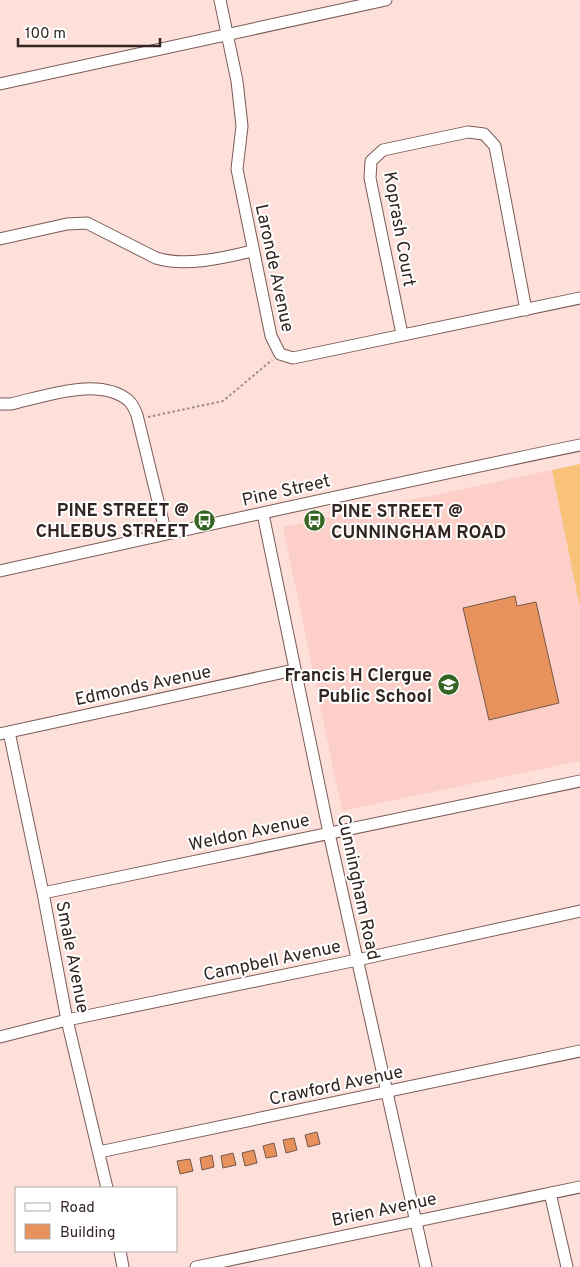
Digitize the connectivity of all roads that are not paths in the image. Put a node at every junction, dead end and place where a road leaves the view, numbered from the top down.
1 (220, 0) edge
2 (386, 0) edge
3 (227, 33) junction
4 (0, 84) edge
5 (0, 239) edge
6 (252, 251) junction
7 (580, 298) edge
8 (526, 310) junction
9 (402, 334) junction
10 (0, 404) edge
11 (580, 445) edge
12 (263, 514) junction
13 (166, 534) junction
14 (0, 571) edge
15 (294, 670) junction
16 (4, 733) edge
17 (580, 781) edge
18 (329, 833) junction
19 (43, 893) junction
20 (580, 911) edge
21 (357, 960) junction
22 (67, 1020) junction
23 (0, 1037) edge
24 (580, 1051) edge
25 (386, 1092) junction
26 (99, 1152) junction
27 (107, 1187) edge
28 (580, 1187) edge
29 (550, 1193) junction
30 (416, 1220) junction
31 (120, 1252) edge
32 (124, 1267) edge
33 (196, 1267) edge
34 (426, 1267) edge
35 (566, 1267) edge

1 - 3 street, Laronde Avenue
2 - 3 street
3 - 4 street
3 - 6 street, Laronde Avenue
5 - 6 street
6 - 9 street, Laronde Avenue
7 - 8 street, Laronde Avenue
8 - 9 street, Laronde Avenue
8 - 9 street, Koprash Court
10 - 13 street
11 - 12 street, Pine Street
12 - 13 street, Pine Street
12 - 15 street, Cunningham Road
13 - 14 street, Pine Street
15 - 16 street, Edmonds Avenue
15 - 18 street, Cunningham Road
16 - 19 street, Smale Avenue
17 - 18 street, Weldon Avenue
18 - 19 street, Weldon Avenue
18 - 21 street, Cunningham Road
19 - 22 street, Smale Avenue
20 - 21 street, Campbell Avenue
21 - 22 street, Campbell Avenue
21 - 25 street, Cunningham Road
22 - 23 street, Campbell Avenue
22 - 26 street, Smale Avenue
24 - 25 street, Crawford Avenue
25 - 26 street, Crawford Avenue
25 - 30 street, Cunningham Road
26 - 27 street, Smale Avenue
28 - 29 street, Brien Avenue
29 - 30 street, Brien Avenue
29 - 35 street
30 - 33 street, Brien Avenue
30 - 34 street, Cunningham Road
31 - 32 street

